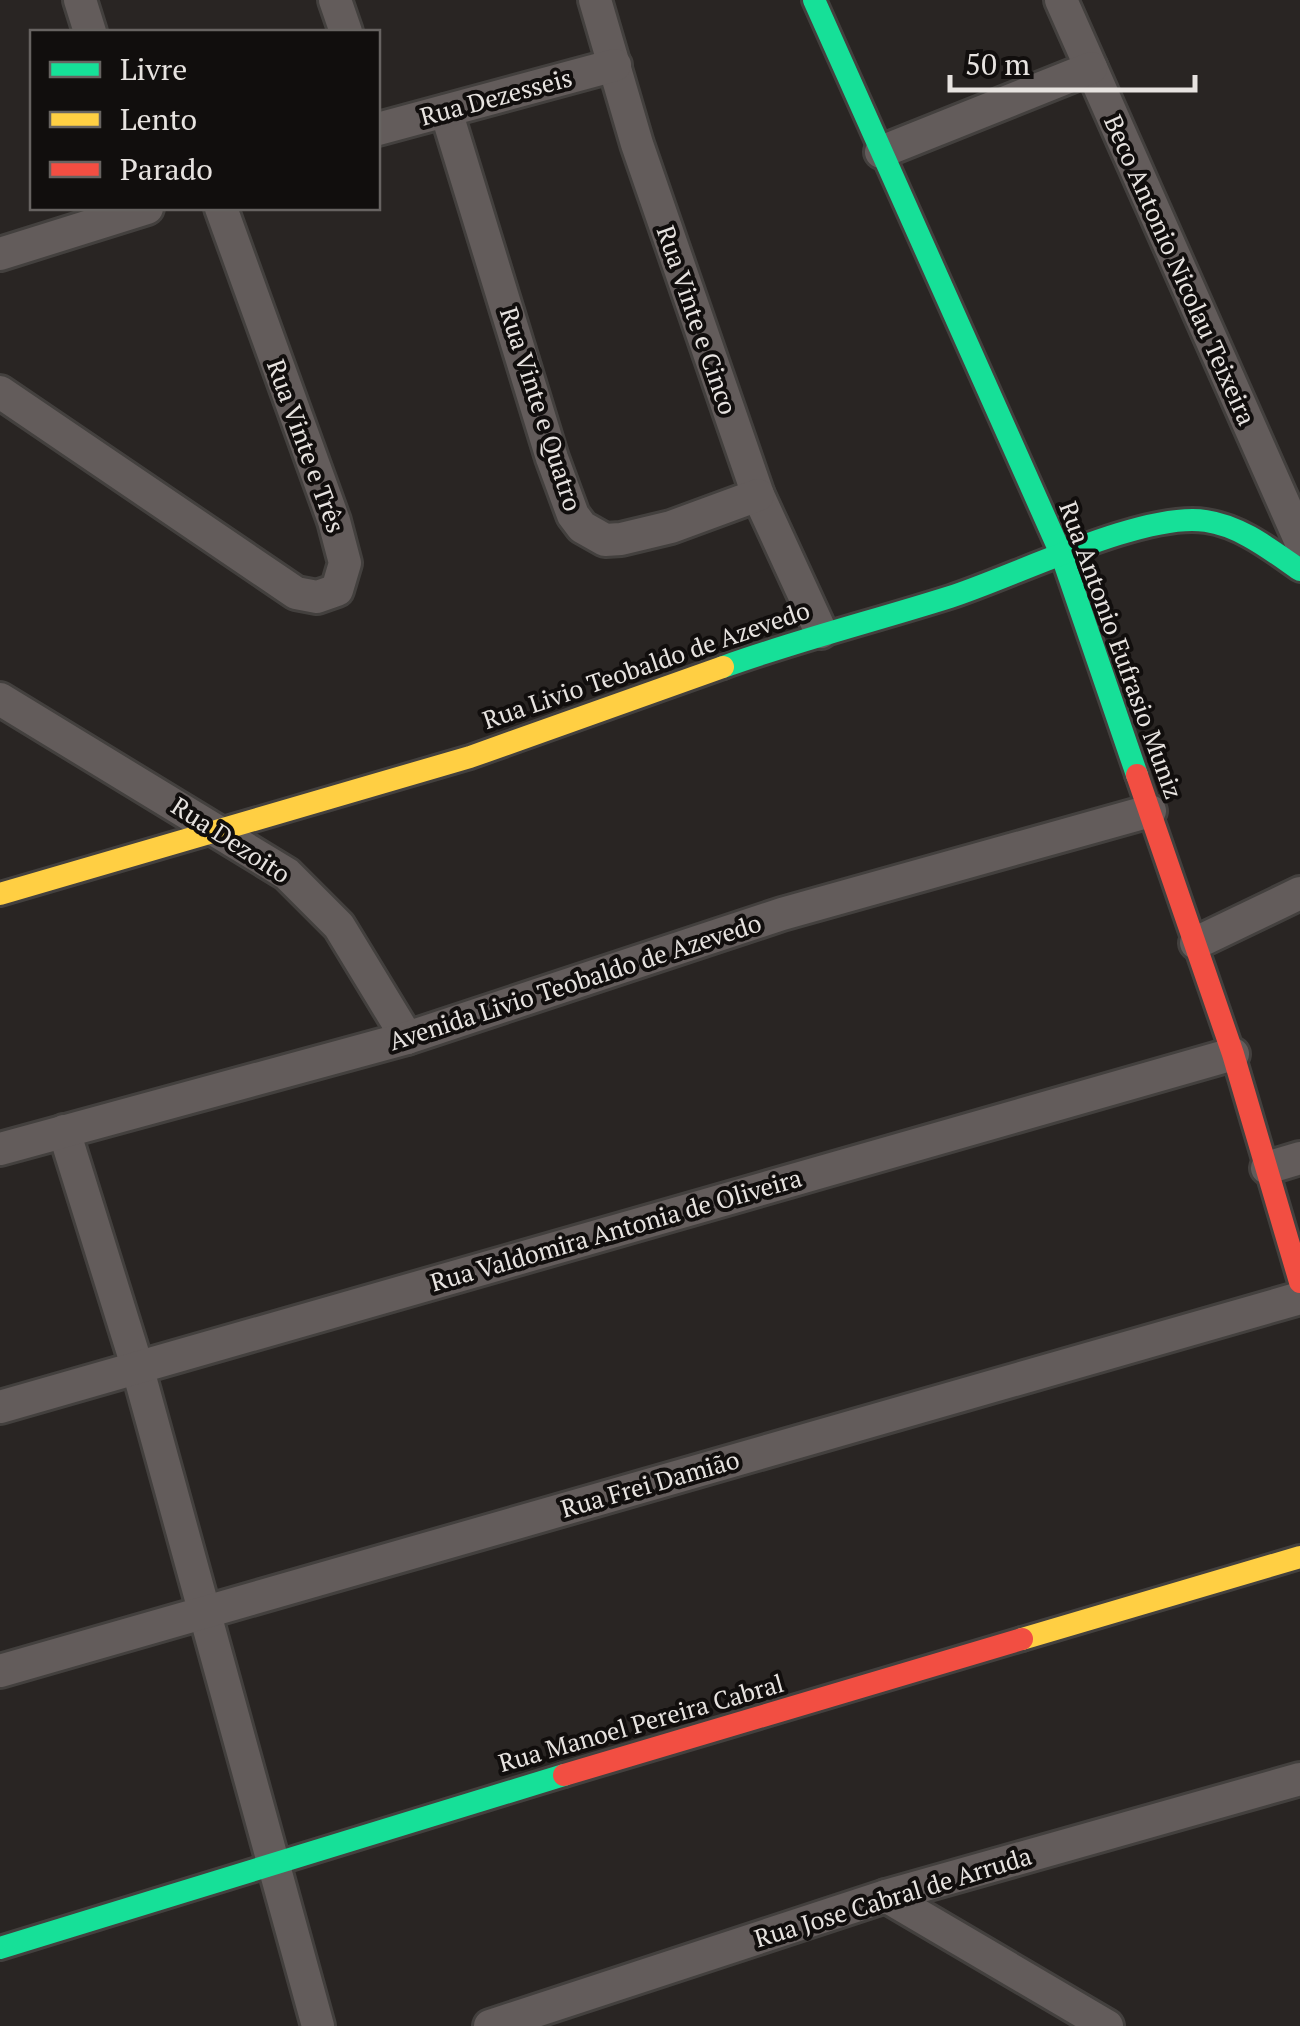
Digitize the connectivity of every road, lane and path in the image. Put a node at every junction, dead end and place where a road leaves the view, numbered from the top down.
1 (80, 0) edge
2 (335, 0) edge
3 (595, 0) edge
4 (814, 0) edge
5 (1061, 0) edge
6 (89, 30) edge
7 (345, 30) edge
8 (614, 65) junction
9 (1090, 68) junction
10 (446, 111) junction
11 (380, 127) edge
12 (881, 152) junction
13 (138, 210) edge
14 (221, 210) edge
15 (0, 254) edge
16 (0, 392) edge
17 (758, 495) junction
18 (1300, 540) edge
19 (1062, 556) junction
20 (1300, 570) edge
21 (821, 632) junction
22 (0, 698) edge
23 (1150, 811) junction
24 (225, 832) junction
25 (1300, 893) edge
26 (0, 894) edge
27 (1196, 944) junction
28 (407, 1038) junction
29 (1234, 1054) junction
30 (64, 1131) junction
31 (0, 1150) edge
32 (1300, 1158) edge
33 (1267, 1168) junction
34 (1300, 1282) edge
35 (1300, 1298) edge
36 (137, 1366) junction
37 (0, 1407) edge
38 (1300, 1558) edge
39 (206, 1611) junction
40 (0, 1671) edge
41 (1300, 1779) edge
42 (270, 1862) junction
43 (886, 1896) junction
44 (0, 1948) edge
45 (318, 2026) edge
46 (490, 2026) edge
47 (1107, 2026) edge

1 - 6 street
2 - 7 street
3 - 8 street, Rua Vinte e Cinco
4 - 12 street, Rua Antonio Eufrasio Muniz
5 - 9 street, Beco Antonio Nicolau Teixeira
8 - 10 street, Rua Dezesseis
8 - 17 street, Rua Vinte e Cinco
9 - 12 street
9 - 18 street, Beco Antonio Nicolau Teixeira
10 - 11 street, Rua Dezesseis
10 - 17 street, Rua Vinte e Quatro
12 - 19 street, Rua Antonio Eufrasio Muniz
13 - 15 street
14 - 16 street, Rua Vinte e Três
17 - 21 street, Rua Vinte e Cinco
19 - 20 street, Rua Livio Teobaldo de Azevedo
19 - 21 street, Rua Livio Teobaldo de Azevedo
19 - 23 street, Rua Antonio Eufrasio Muniz
21 - 24 street, Rua Livio Teobaldo de Azevedo
22 - 24 street, Rua Dezoito
23 - 27 street, Rua Antonio Eufrasio Muniz
23 - 28 street, Avenida Livio Teobaldo de Azevedo
24 - 26 street, Rua Livio Teobaldo de Azevedo
24 - 28 street, Rua Dezoito
25 - 27 street
27 - 29 street, Rua Antonio Eufrasio Muniz
28 - 30 street, Avenida Livio Teobaldo de Azevedo
29 - 33 street, Rua Antonio Eufrasio Muniz
29 - 36 street, Rua Valdomira Antonia de Oliveira
30 - 31 street, Avenida Livio Teobaldo de Azevedo
30 - 36 street
32 - 33 street
33 - 34 street, Rua Antonio Eufrasio Muniz
35 - 39 street, Rua Frei Damião
36 - 37 street, Rua Valdomira Antonia de Oliveira
36 - 39 street
38 - 42 street, Rua Manoel Pereira Cabral
39 - 40 street, Rua Frei Damião
39 - 42 street
41 - 43 street, Rua Jose Cabral de Arruda
42 - 44 street, Rua Manoel Pereira Cabral
42 - 45 street
43 - 46 street, Rua Jose Cabral de Arruda
43 - 47 street

